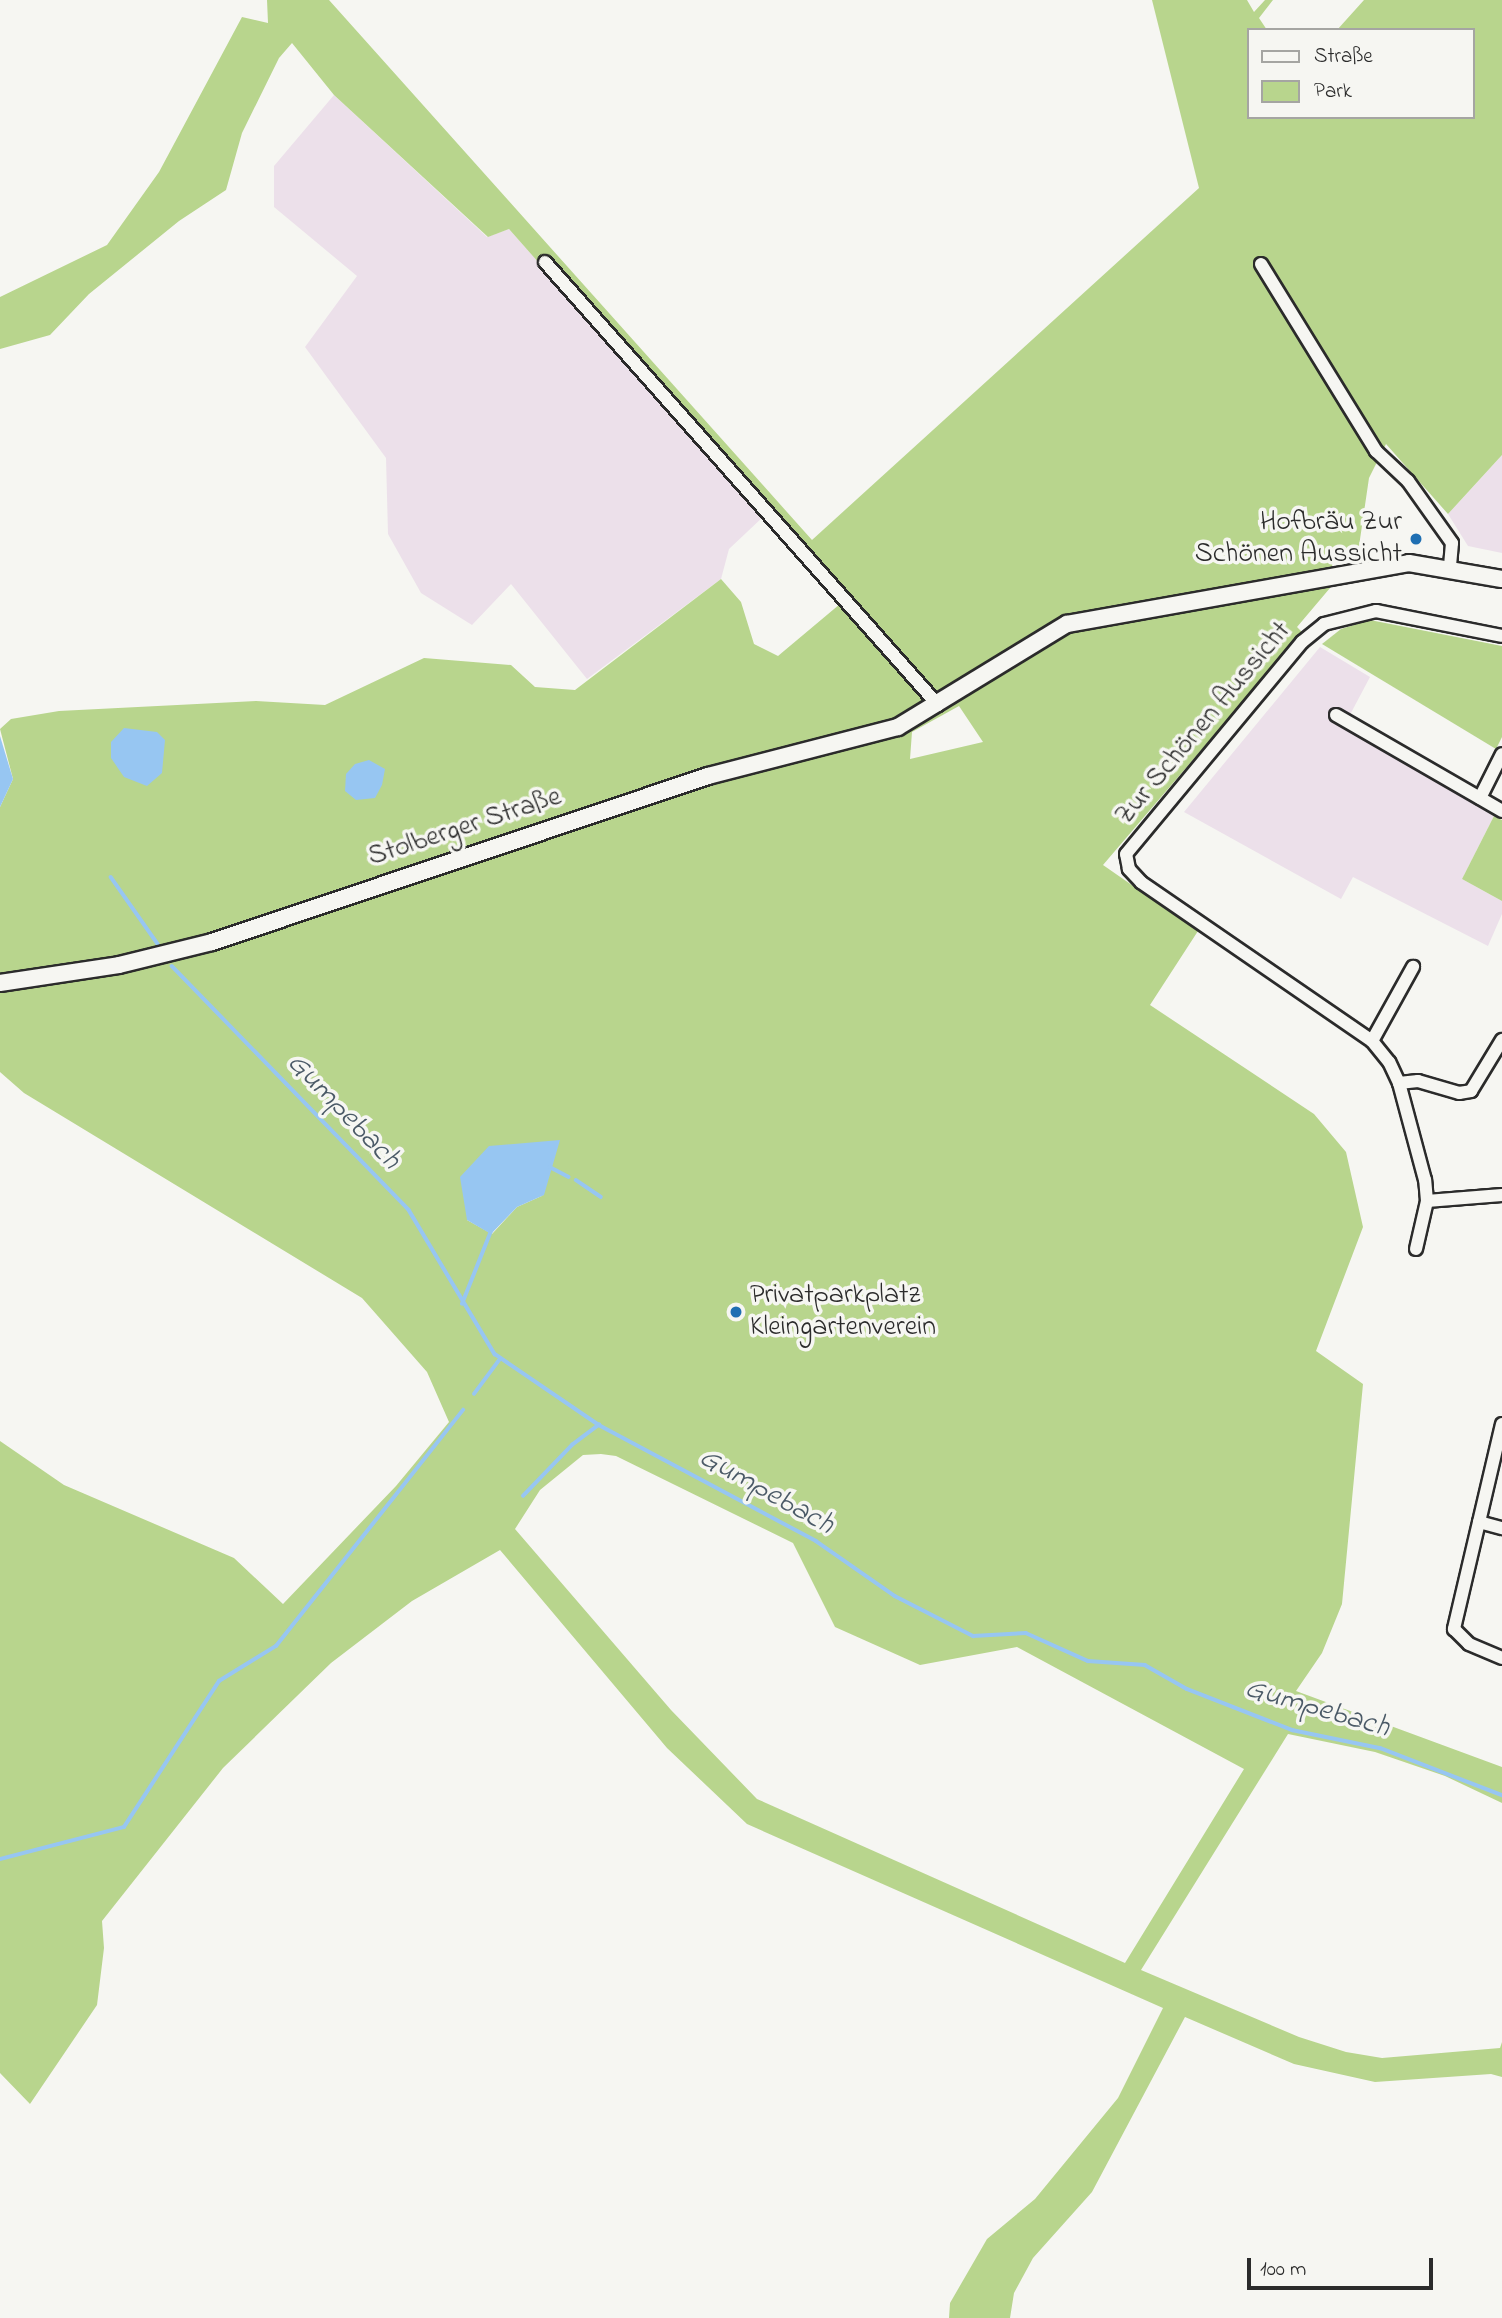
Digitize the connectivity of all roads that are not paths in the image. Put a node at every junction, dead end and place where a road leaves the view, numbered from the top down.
1 (545, 262) dead end
2 (1261, 264) dead end
3 (1450, 568) junction
4 (1502, 579) edge
5 (1502, 636) edge
6 (938, 705) junction
7 (1336, 715) dead end
8 (1502, 754) edge
9 (1480, 799) junction
10 (1502, 811) edge
11 (1413, 967) dead end
12 (1, 983) edge
13 (1372, 1041) junction
14 (1502, 1041) edge
15 (1399, 1083) junction
16 (1502, 1195) edge
17 (1427, 1201) junction
18 (1416, 1249) dead end
19 (1502, 1424) edge
20 (1479, 1522) junction
21 (1502, 1528) edge
22 (1502, 1658) edge

1 - 6 street
2 - 3 street
3 - 4 main road, Stolberger Straße
3 - 6 main road, Stolberger Straße
5 - 13 street, Zur Schönen Aussicht
6 - 12 main road, Stolberger Straße
7 - 9 street
8 - 9 street
9 - 10 street
11 - 13 street
13 - 15 street, Zur Schönen Aussicht
14 - 15 street
15 - 17 street, Zur Schönen Aussicht
16 - 17 street
17 - 18 street
19 - 20 street
20 - 21 street
20 - 22 street

